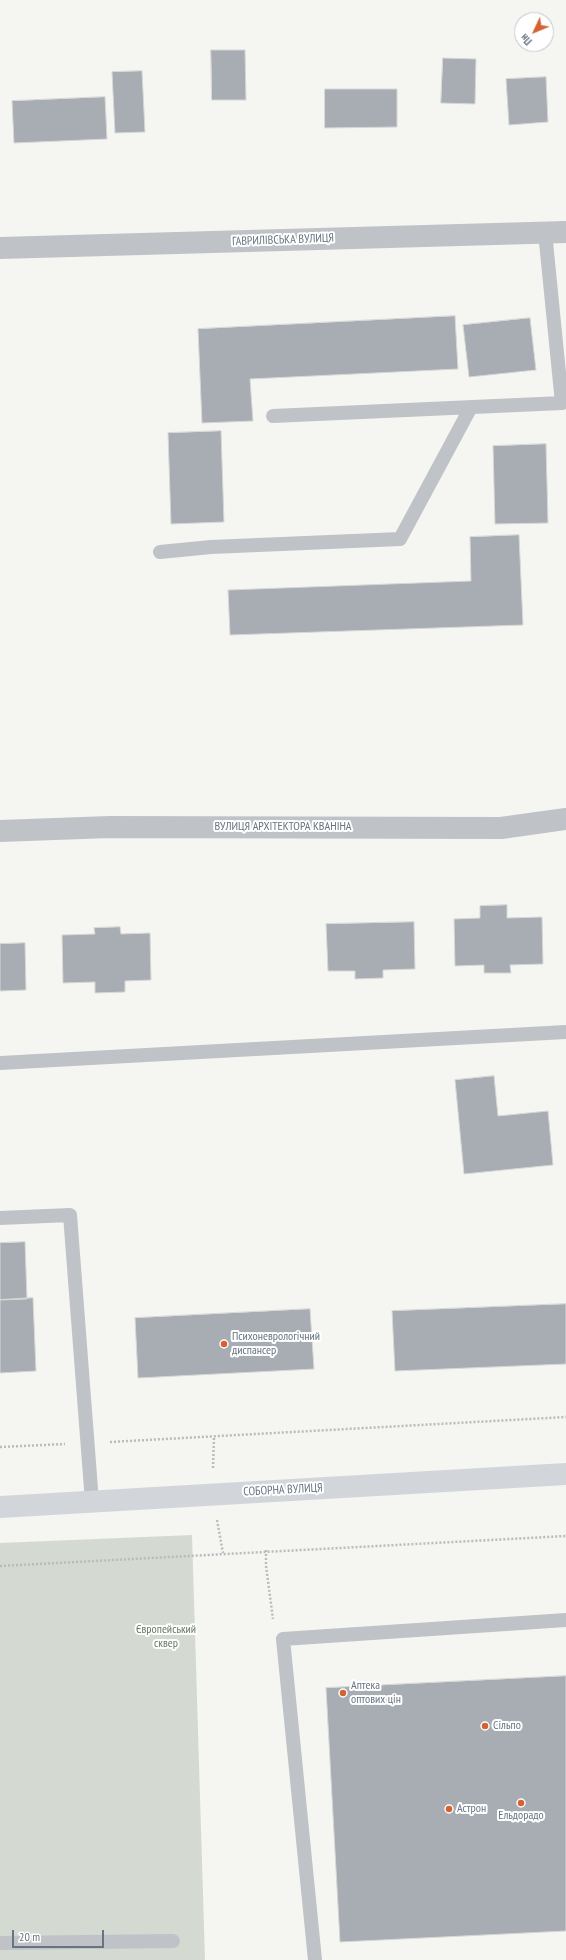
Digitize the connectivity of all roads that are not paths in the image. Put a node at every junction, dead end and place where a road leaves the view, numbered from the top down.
1 (556, 232) edge
2 (0, 248) edge
3 (471, 407) junction
4 (273, 416) dead end
5 (160, 552) dead end
6 (566, 819) edge
7 (0, 832) edge
8 (566, 1032) edge
9 (0, 1063) edge
10 (0, 1218) edge
11 (566, 1474) edge
12 (92, 1502) junction
13 (0, 1507) edge
14 (566, 1620) edge
15 (173, 1941) dead end
16 (0, 1944) edge
17 (315, 1960) edge

1 - 2 street, ГАВРИЛІВСЬКА ВУЛИЦЯ
1 - 3 lane
3 - 4 lane
3 - 5 lane
6 - 7 street, ВУЛИЦЯ АРХІТЕКТОРА КВАНІНА
8 - 9 lane
10 - 12 lane
11 - 12 street, СОБОРНА ВУЛИЦЯ
12 - 13 street, СОБОРНА ВУЛИЦЯ
14 - 17 lane
15 - 16 lane

